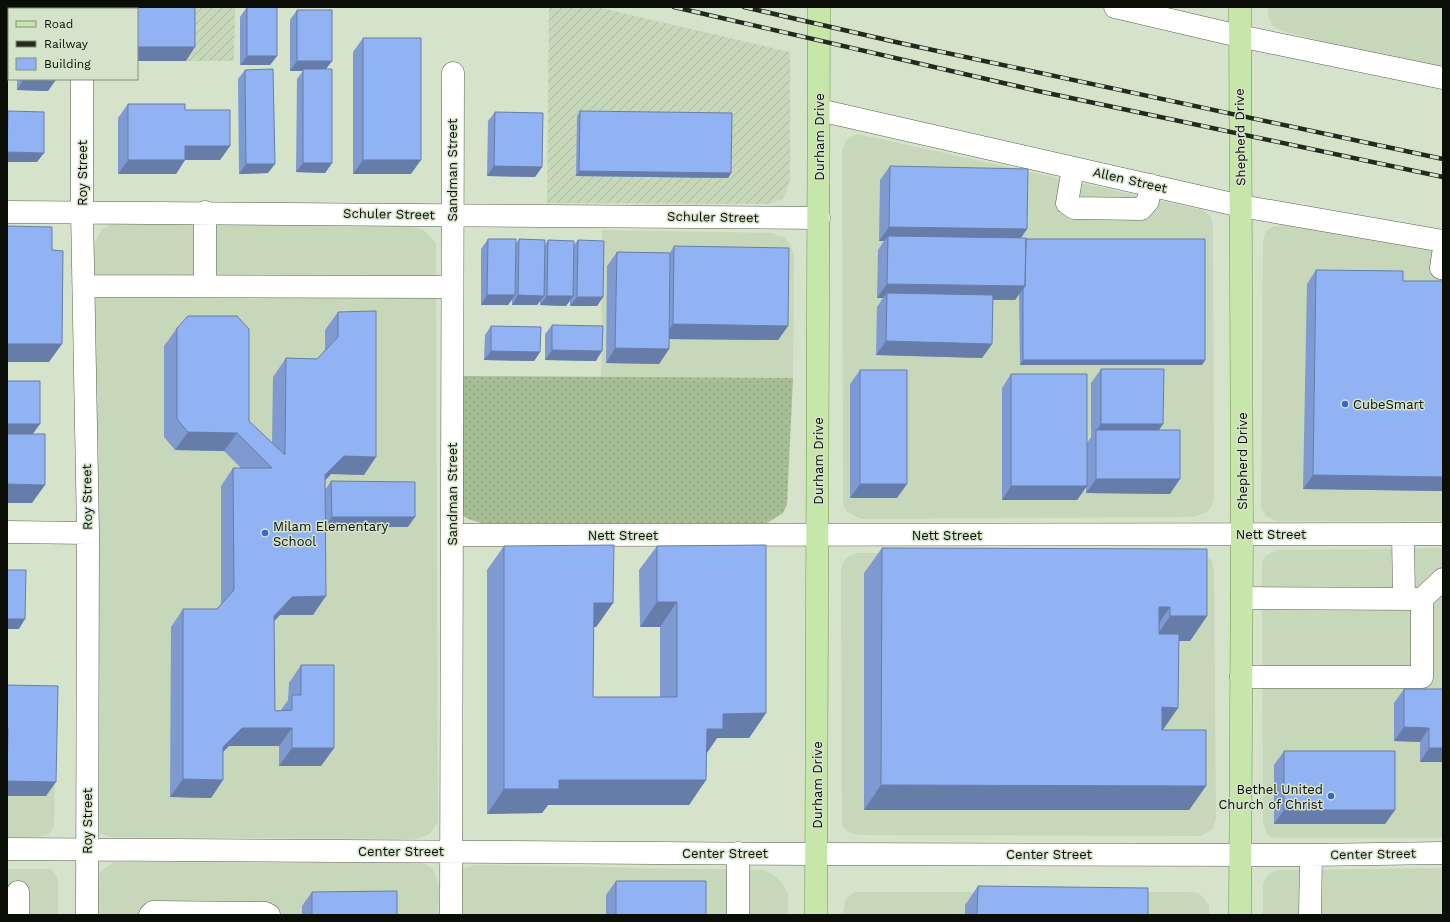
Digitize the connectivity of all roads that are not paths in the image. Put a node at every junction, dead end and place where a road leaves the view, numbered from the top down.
1 (819, 7) edge
2 (1115, 7) edge
3 (1240, 7) edge
4 (1239, 36) junction
5 (453, 73) dead end
6 (1443, 78) edge
7 (82, 80) edge
8 (818, 110) junction
9 (1073, 168) junction
10 (1151, 185) junction
11 (1241, 206) junction
12 (82, 211) junction
13 (7, 212) edge
14 (205, 212) junction
15 (452, 214) junction
16 (819, 218) junction
17 (1443, 240) edge
18 (84, 286) junction
19 (205, 286) junction
20 (452, 287) junction
21 (7, 532) edge
22 (88, 533) junction
23 (1242, 534) junction
24 (1403, 534) junction
25 (1443, 534) edge
26 (452, 535) junction
27 (818, 536) junction
28 (1443, 579) edge
29 (1242, 598) junction
30 (1413, 599) junction
31 (1241, 677) junction
32 (7, 849) edge
33 (87, 849) junction
34 (452, 851) junction
35 (738, 853) junction
36 (1443, 853) edge
37 (816, 854) junction
38 (1240, 855) junction
39 (1311, 855) junction
40 (18, 892) dead end
41 (18, 915) edge
42 (87, 915) edge
43 (150, 915) edge
44 (269, 915) edge
45 (451, 915) edge
46 (738, 915) edge
47 (816, 915) edge
48 (1240, 915) edge
49 (1310, 915) edge

1 - 8 main road, Durham Drive
2 - 4 street
3 - 4 main road, Shepherd Drive
4 - 6 street
4 - 11 main road, Shepherd Drive
5 - 15 street, Sandman Street
7 - 12 street, Roy Street
8 - 9 street, Allen Street
8 - 16 main road, Durham Drive
9 - 10 street, Allen Street
9 - 10 street
10 - 11 street, Allen Street
11 - 17 street, Allen Street
11 - 23 main road, Shepherd Drive
12 - 13 street, Schuler Street
12 - 14 street, Schuler Street
12 - 18 street, Roy Street
14 - 15 street, Schuler Street
14 - 19 street
15 - 16 street, Schuler Street
15 - 20 street, Sandman Street
16 - 27 main road, Durham Drive
18 - 19 street
18 - 22 street, Roy Street
19 - 20 street
20 - 26 street, Sandman Street
21 - 22 street
22 - 33 street, Roy Street
23 - 24 street, Nett Street
23 - 27 street, Nett Street
23 - 29 main road, Shepherd Drive
24 - 25 street, Nett Street
24 - 30 street
26 - 27 street, Nett Street
26 - 34 street, Sandman Street
27 - 37 main road, Durham Drive
28 - 30 street
29 - 30 street
29 - 31 main road, Shepherd Drive
30 - 31 street
31 - 38 main road, Shepherd Drive
32 - 33 street, Center Street
33 - 34 street, Center Street
33 - 42 street, Roy Street
34 - 35 street, Center Street
34 - 45 street, Sandman Street
35 - 37 street, Center Street
35 - 46 street
36 - 39 street, Center Street
37 - 38 street, Center Street
37 - 47 main road, Durham Drive
38 - 39 street, Center Street
38 - 48 main road, Shepherd Drive
39 - 49 street
40 - 41 street
43 - 44 street

